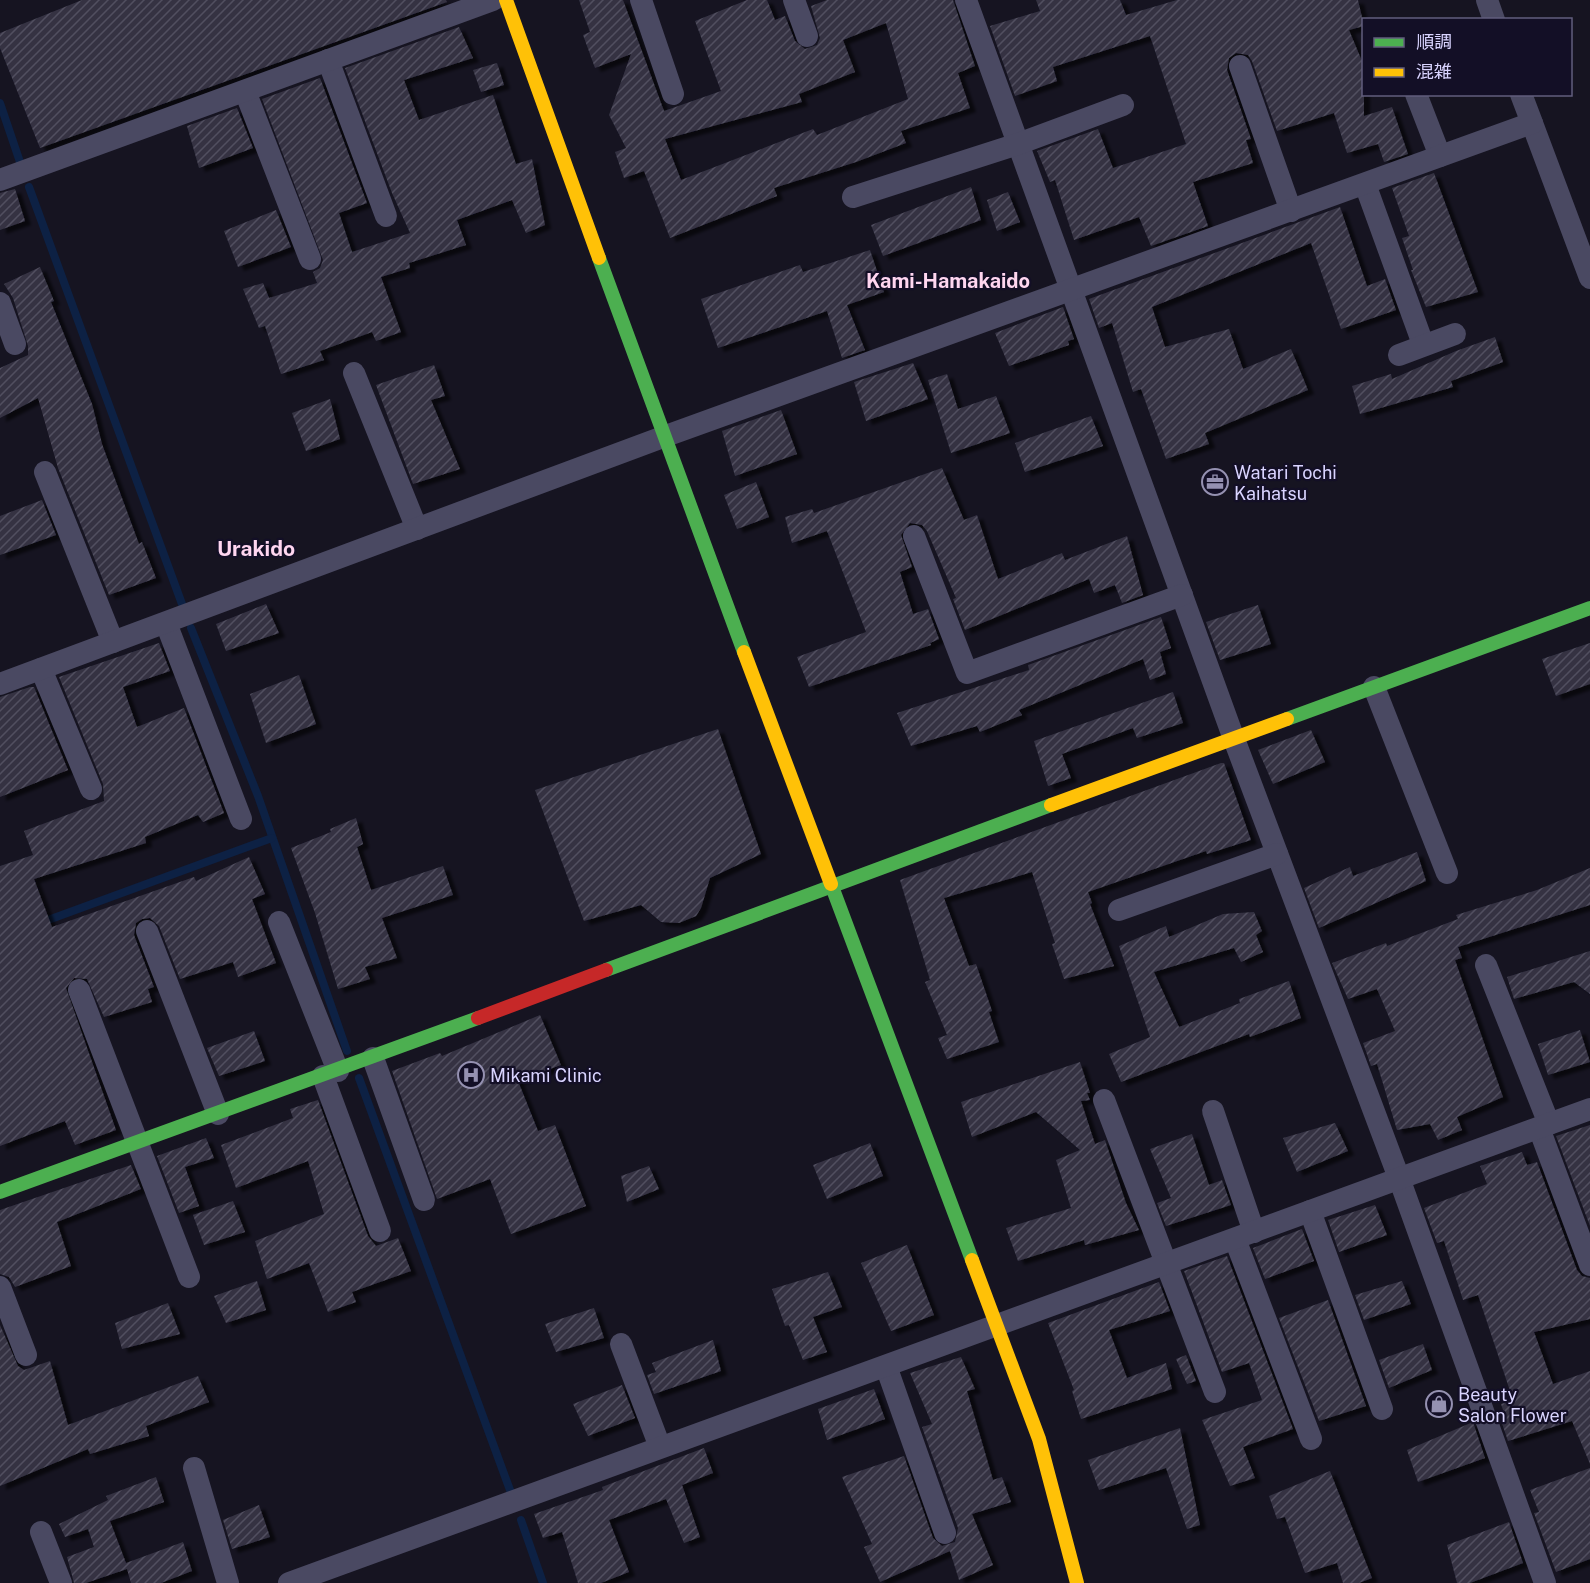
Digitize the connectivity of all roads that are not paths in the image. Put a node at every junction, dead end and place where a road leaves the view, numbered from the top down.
1 (493, 0) edge
2 (506, 0) edge
3 (641, 0) edge
4 (794, 0) edge
5 (966, 0) edge
6 (1487, 0) edge
7 (1493, 18) edge
8 (807, 36) dead end
9 (328, 60) junction
10 (1240, 66) dead end
11 (246, 91) junction
12 (673, 93) dead end
13 (1417, 96) edge
14 (1522, 96) edge
15 (1123, 105) dead end
16 (1532, 123) junction
17 (1018, 144) junction
18 (1440, 156) junction
19 (0, 180) edge
20 (1365, 184) junction
21 (853, 197) dead end
22 (1291, 211) junction
23 (386, 216) dead end
24 (310, 259) dead end
25 (1590, 278) edge
26 (1072, 291) junction
27 (0, 303) edge
28 (1455, 334) dead end
29 (15, 344) dead end
30 (1423, 344) junction
31 (1399, 355) dead end
32 (354, 372) dead end
33 (663, 437) junction
34 (45, 472) dead end
35 (417, 529) junction
36 (914, 536) dead end
37 (1182, 596) junction
38 (1590, 608) edge
39 (166, 623) junction
40 (112, 642) junction
41 (40, 669) junction
42 (0, 684) edge
43 (1374, 687) junction
44 (1234, 739) junction
45 (91, 789) dead end
46 (241, 819) dead end
47 (1277, 854) junction
48 (1447, 873) dead end
49 (829, 886) junction
50 (1119, 910) dead end
51 (279, 922) dead end
52 (147, 931) dead end
53 (1486, 965) dead end
54 (79, 990) dead end
55 (373, 1058) junction
56 (330, 1074) junction
57 (1104, 1100) dead end
58 (1590, 1109) edge
59 (1213, 1112) dead end
60 (218, 1114) junction
61 (1544, 1126) junction
62 (138, 1142) junction
63 (1399, 1178) junction
64 (0, 1192) edge
65 (424, 1200) dead end
66 (1310, 1211) junction
67 (380, 1232) dead end
68 (1245, 1235) junction
69 (1165, 1264) junction
70 (1590, 1265) edge
71 (189, 1277) dead end
72 (0, 1287) edge
73 (995, 1328) junction
74 (621, 1344) dead end
75 (26, 1355) dead end
76 (886, 1366) junction
77 (1215, 1392) dead end
78 (1382, 1409) dead end
79 (1311, 1438) dead end
80 (660, 1447) junction
81 (194, 1468) dead end
82 (41, 1532) dead end
83 (945, 1533) dead end
84 (62, 1583) edge
85 (228, 1583) edge
86 (289, 1583) edge
87 (1077, 1583) edge
88 (1545, 1583) edge

1 - 9 street
2 - 33 street
3 - 12 street
4 - 8 street
5 - 17 street
6 - 7 street
9 - 11 street
9 - 23 street
10 - 22 street
11 - 19 street
11 - 24 street
13 - 18 street
14 - 16 street
15 - 17 street
16 - 18 street
16 - 25 street
17 - 21 street
17 - 26 street
18 - 20 street
20 - 22 street
20 - 30 street
22 - 26 street
26 - 33 street
26 - 37 street
27 - 29 street
28 - 30 street
30 - 31 street
32 - 35 street
33 - 35 street
33 - 49 street
34 - 40 street
35 - 39 street
36 - 37 street
37 - 44 street
38 - 43 street
39 - 40 street
39 - 46 street
40 - 41 street
41 - 42 street
41 - 45 street
43 - 44 street
43 - 48 street
44 - 47 street
44 - 49 street
47 - 50 street
47 - 63 street
49 - 55 street
49 - 73 street
51 - 56 street
52 - 60 street
53 - 61 street
54 - 62 street
55 - 56 street
55 - 65 street
56 - 60 street
56 - 67 street
57 - 69 street
58 - 61 street
59 - 68 street
60 - 62 street
61 - 63 street
61 - 70 street
62 - 64 street
62 - 71 street
63 - 66 street
63 - 88 street
66 - 68 street
66 - 78 street
68 - 69 street
68 - 79 street
69 - 73 street
69 - 77 street
72 - 75 street
73 - 76 street
73 - 87 street
74 - 80 street
76 - 80 street
76 - 83 street
80 - 86 street
81 - 85 street
82 - 84 street

